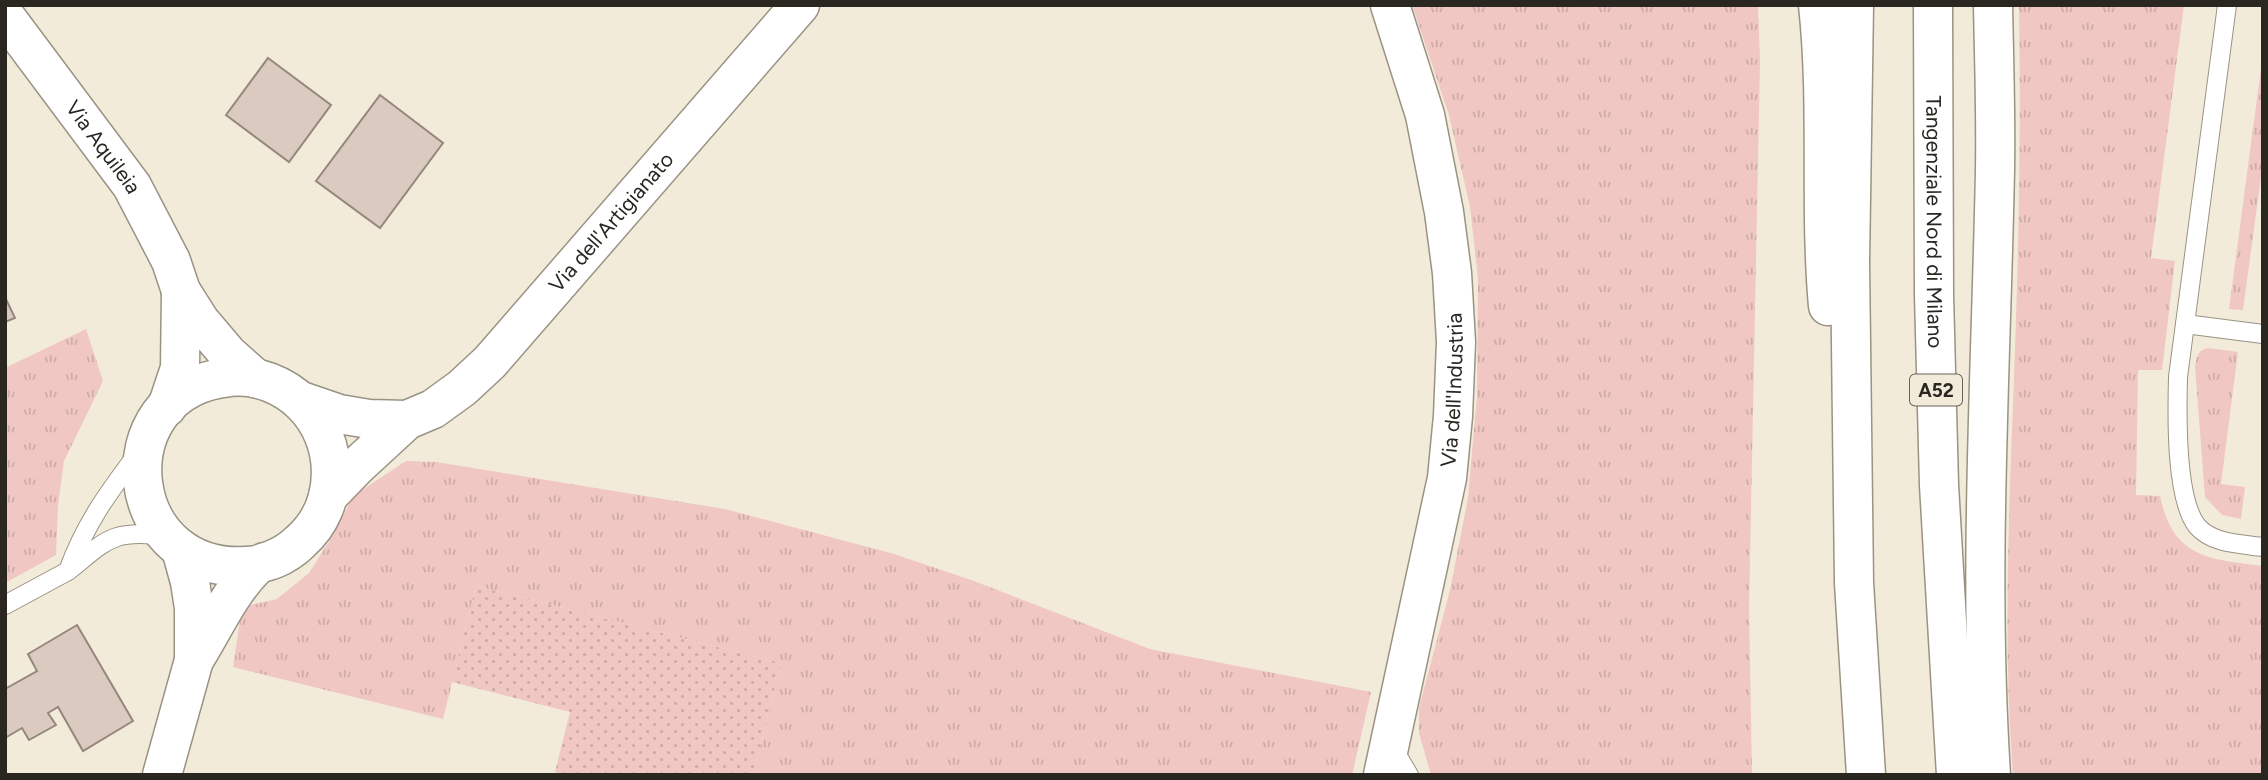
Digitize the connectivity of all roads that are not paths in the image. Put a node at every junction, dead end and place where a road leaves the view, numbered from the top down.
1 (800, 5) edge
2 (1390, 5) edge
3 (1818, 5) edge
4 (1854, 5) edge
5 (1933, 5) edge
6 (1993, 5) edge
7 (2227, 5) edge
8 (11, 34) edge
9 (181, 291) junction
10 (2185, 324) junction
11 (2263, 334) edge
12 (255, 378) junction
13 (301, 401) junction
14 (167, 407) junction
15 (407, 420) junction
16 (146, 442) junction
17 (328, 496) junction
18 (173, 542) junction
19 (2263, 547) edge
20 (257, 565) junction
21 (68, 571) junction
22 (1854, 583) junction
23 (5, 605) edge
24 (194, 660) junction
25 (1394, 764) edge
26 (162, 775) edge
27 (1866, 775) edge
28 (1956, 775) edge
29 (1991, 775) edge

1 - 15 main road, Via dell'Artigianato
2 - 25 main road, Via dell'Industria
3 - 22 main road
4 - 22 main road
5 - 28 main road, Tangenziale Nord di Milano / A52
6 - 29 main road
7 - 10 lane
8 - 9 main road, Via Aquileia
9 - 12 main road, Via Aquileia
9 - 14 main road, Via Aquileia
10 - 11 lane
10 - 19 lane
12 - 13 main road
12 - 14 main road
13 - 15 main road, Via dell'Artigianato
13 - 17 main road
14 - 16 main road
15 - 17 main road, Via dell'Artigianato
16 - 18 main road
16 - 21 lane
17 - 20 main road
18 - 20 main road
18 - 21 lane
18 - 24 main road
20 - 24 main road
21 - 23 lane
22 - 27 main road
24 - 26 main road

